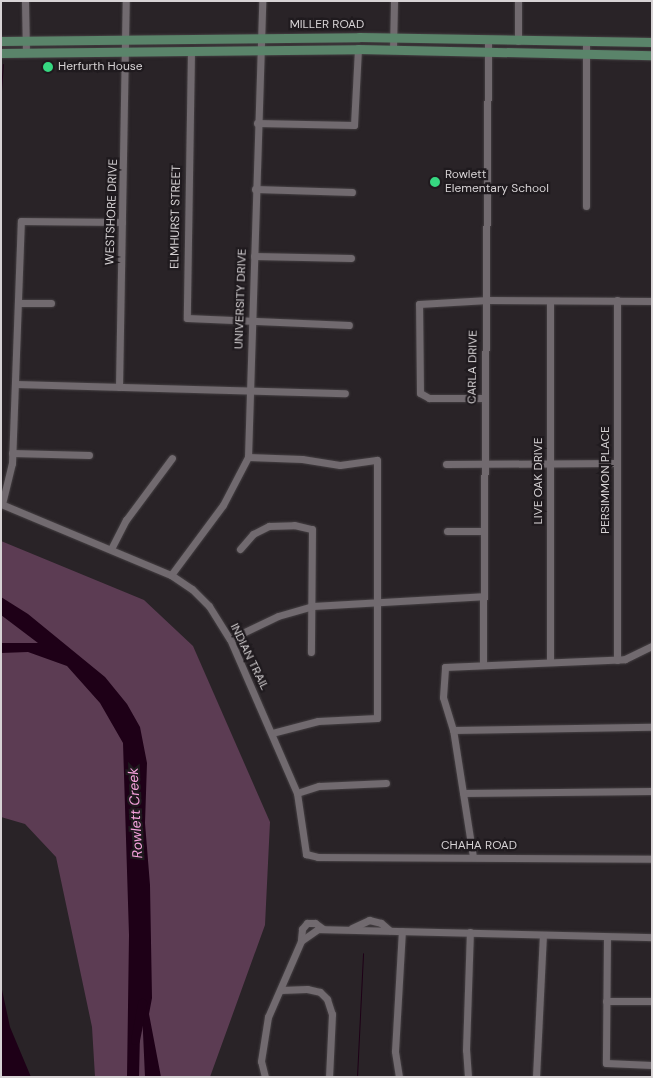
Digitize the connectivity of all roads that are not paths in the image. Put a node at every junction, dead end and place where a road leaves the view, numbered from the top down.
1 (25, 1) edge
2 (126, 1) edge
3 (262, 1) edge
4 (394, 1) edge
5 (518, 1) edge
6 (260, 37) junction
7 (393, 38) junction
8 (127, 39) junction
9 (77, 40) junction
10 (1, 41) edge
11 (29, 41) junction
12 (488, 41) junction
13 (518, 41) junction
14 (586, 42) junction
15 (652, 42) edge
16 (358, 49) junction
17 (191, 50) junction
18 (260, 50) junction
19 (393, 50) junction
20 (127, 51) junction
21 (30, 52) junction
22 (78, 52) junction
23 (1, 53) edge
24 (488, 53) junction
25 (586, 54) junction
26 (652, 55) edge
27 (257, 123) junction
28 (255, 189) junction
29 (352, 192) dead end
30 (586, 206) dead end
31 (122, 222) junction
32 (254, 256) junction
33 (350, 258) dead end
34 (488, 300) junction
35 (550, 300) junction
36 (617, 300) junction
37 (652, 301) edge
38 (19, 303) junction
39 (51, 303) dead end
40 (252, 322) junction
41 (349, 325) dead end
42 (16, 384) junction
43 (119, 387) junction
44 (250, 391) junction
45 (344, 393) dead end
46 (483, 398) junction
47 (12, 453) junction
48 (89, 455) dead end
49 (248, 457) junction
50 (172, 458) dead end
51 (550, 463) junction
52 (616, 463) junction
53 (446, 464) dead end
54 (484, 466) junction
55 (2, 504) edge
56 (447, 531) dead end
57 (484, 531) junction
58 (111, 549) junction
59 (240, 549) dead end
60 (171, 575) junction
61 (484, 596) junction
62 (379, 604) junction
63 (312, 606) junction
64 (230, 639) junction
65 (652, 646) edge
66 (311, 652) dead end
67 (617, 660) junction
68 (550, 662) junction
69 (483, 664) junction
70 (652, 727) edge
71 (453, 730) junction
72 (272, 733) junction
73 (386, 783) dead end
74 (652, 791) edge
75 (297, 793) junction
76 (463, 793) junction
77 (306, 854) joint
78 (473, 857) junction
79 (652, 859) edge
80 (402, 931) junction
81 (470, 932) junction
82 (543, 934) junction
83 (607, 937) junction
84 (652, 937) edge
85 (281, 990) junction
86 (606, 1000) junction
87 (652, 1001) edge
88 (652, 1064) edge
89 (265, 1077) edge
90 (329, 1077) edge
91 (399, 1077) edge
92 (468, 1077) edge
93 (536, 1077) edge

1 - 11 street
2 - 8 street, WESTSHORE DRIVE
3 - 6 street, UNIVERSITY DRIVE
4 - 7 street
5 - 13 street
6 - 7 main road, MILLER ROAD
6 - 8 main road, MILLER ROAD
6 - 18 street, UNIVERSITY DRIVE
7 - 12 main road, MILLER ROAD
7 - 19 street
8 - 9 main road, MILLER ROAD
8 - 20 street, WESTSHORE DRIVE
9 - 11 main road, MILLER ROAD
9 - 22 main road
10 - 11 main road, MILLER ROAD
11 - 21 main road
12 - 13 main road, MILLER ROAD
12 - 24 street, CARLA DRIVE
13 - 14 main road, MILLER ROAD
14 - 15 main road, MILLER ROAD
14 - 25 street
16 - 18 main road, MILLER ROAD
16 - 19 main road, MILLER ROAD
16 - 27 street
17 - 18 main road, MILLER ROAD
17 - 20 main road, MILLER ROAD
17 - 40 street, ELMHURST STREET
18 - 27 street, UNIVERSITY DRIVE
19 - 24 main road, MILLER ROAD
20 - 22 main road, MILLER ROAD
20 - 31 street, WESTSHORE DRIVE
21 - 22 main road, MILLER ROAD
21 - 23 main road, MILLER ROAD
24 - 25 main road, MILLER ROAD
24 - 34 street, CARLA DRIVE
25 - 26 main road, MILLER ROAD
25 - 30 street
27 - 28 street, UNIVERSITY DRIVE
28 - 29 street
28 - 32 street, UNIVERSITY DRIVE
31 - 38 street
31 - 43 street, WESTSHORE DRIVE
32 - 33 street
32 - 40 street, UNIVERSITY DRIVE
34 - 35 street
34 - 46 street, CARLA DRIVE
34 - 46 street
35 - 36 street
35 - 51 street, LIVE OAK DRIVE
36 - 37 street
36 - 52 street, PERSIMMON PLACE
38 - 39 street
38 - 42 street
40 - 41 street
40 - 44 street, UNIVERSITY DRIVE
42 - 43 street
42 - 47 street
43 - 44 street
44 - 45 street
44 - 49 street, UNIVERSITY DRIVE
46 - 54 street, CARLA DRIVE
47 - 48 street
47 - 55 street
49 - 60 street, UNIVERSITY DRIVE
49 - 62 street
50 - 58 street
51 - 52 street
51 - 54 street
51 - 68 street, LIVE OAK DRIVE
52 - 67 street, PERSIMMON PLACE
53 - 54 street
54 - 57 street, CARLA DRIVE
55 - 58 street, INDIAN TRAIL
56 - 57 street
57 - 61 street, CARLA DRIVE
58 - 60 street, INDIAN TRAIL
59 - 63 street
60 - 64 street, INDIAN TRAIL
61 - 62 street
61 - 69 street, CARLA DRIVE
62 - 63 street
62 - 72 street
63 - 64 street
63 - 66 street
64 - 72 street, INDIAN TRAIL
65 - 67 street
67 - 68 street
68 - 69 street
69 - 71 street
70 - 71 street
71 - 76 street
72 - 75 street, INDIAN TRAIL
73 - 75 street
74 - 76 street
75 - 77 street, INDIAN TRAIL
76 - 78 street
77 - 78 street, CHAHA ROAD
78 - 79 street, CHAHA ROAD
80 - 81 street
80 - 85 street
80 - 91 street
81 - 82 street
81 - 92 street
82 - 83 street
82 - 93 street
83 - 84 street
83 - 86 street
85 - 89 street
85 - 90 street
86 - 87 street
86 - 88 street

